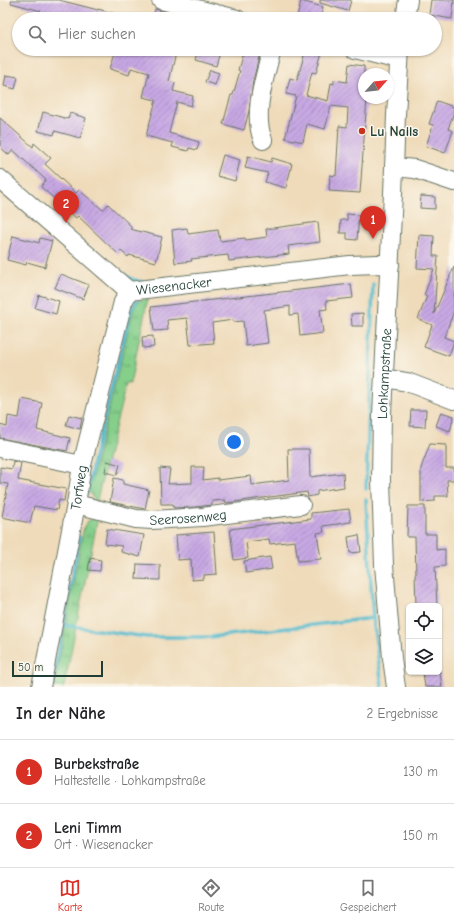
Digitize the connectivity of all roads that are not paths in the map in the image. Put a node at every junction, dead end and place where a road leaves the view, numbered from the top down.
1 (161, 0) edge
2 (408, 0) edge
3 (195, 6) edge
4 (214, 12) edge
5 (406, 12) edge
6 (270, 56) edge
7 (399, 56) edge
8 (263, 140) dead end
9 (394, 167) junction
10 (0, 179) edge
11 (454, 182) edge
12 (390, 265) junction
13 (129, 291) junction
14 (384, 378) junction
15 (454, 400) edge
16 (0, 448) edge
17 (82, 465) junction
18 (76, 504) junction
19 (301, 505) dead end
20 (41, 687) edge
21 (396, 687) edge

1 - 3 street
2 - 5 street
3 - 4 street
6 - 8 street
7 - 9 street, Lohkampstraße
9 - 11 street
9 - 12 street, Lohkampstraße
10 - 13 street, Wiesenacker
12 - 13 street, Wiesenacker
12 - 14 street, Lohkampstraße
13 - 17 street, Torfweg
14 - 15 street
14 - 21 street, Lohkampstraße
16 - 17 street
17 - 18 street, Torfweg
18 - 19 street, Seerosenweg
18 - 20 street, Torfweg

